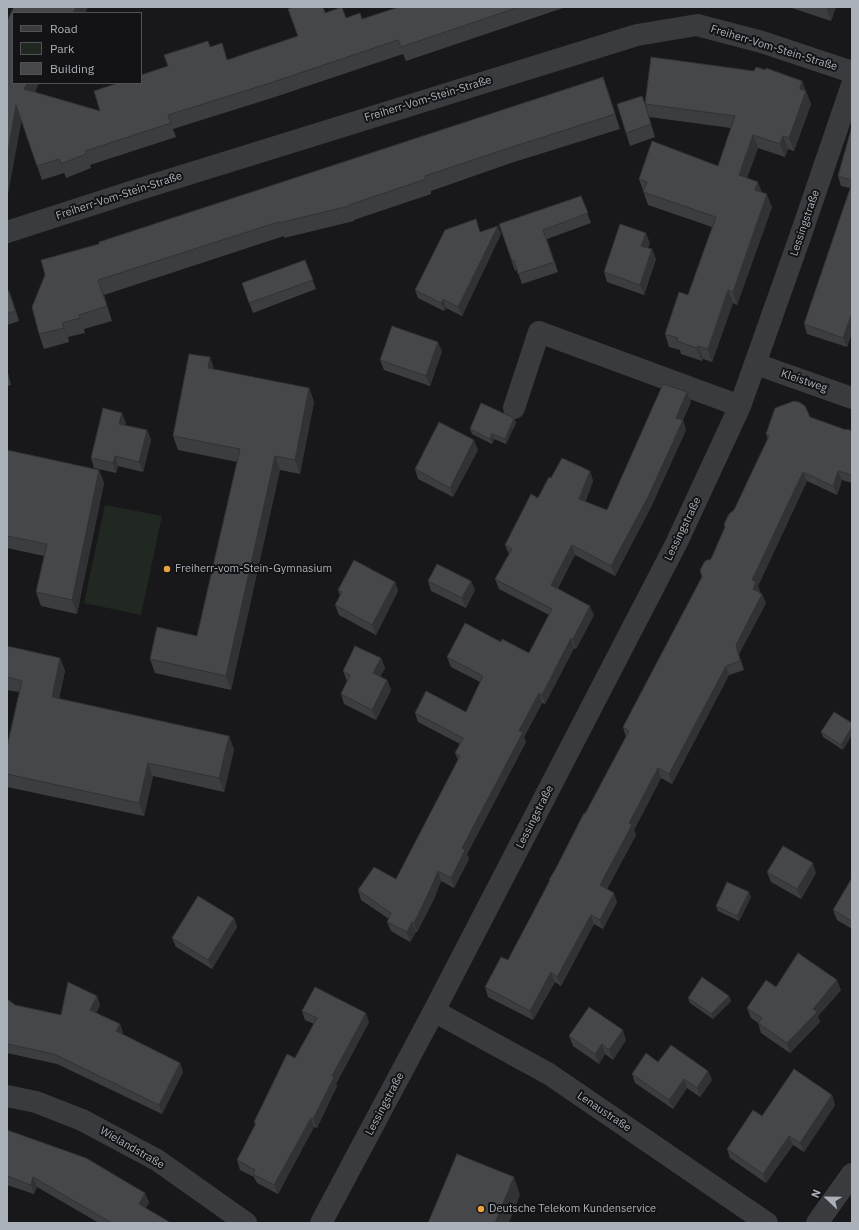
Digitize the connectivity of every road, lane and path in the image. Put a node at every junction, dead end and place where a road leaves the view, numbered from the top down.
1 (852, 72) edge
2 (851, 94) edge
3 (7, 232) edge
4 (756, 364) junction
5 (852, 398) edge
6 (740, 406) junction
7 (514, 408) dead end
8 (434, 1011) junction
9 (7, 1096) edge
10 (852, 1174) edge
11 (246, 1223) edge
12 (321, 1223) edge
13 (767, 1223) edge
14 (817, 1223) edge

1 - 3 street, Freiherr-Vom-Stein-Straße
2 - 4 street, Lessingstraße
4 - 5 street, Kleistweg
4 - 6 street, Lessingstraße
6 - 7 street
6 - 8 street, Lessingstraße
8 - 12 street, Lessingstraße
8 - 13 street, Lenaustraße
9 - 11 street, Wielandstraße
10 - 14 street

